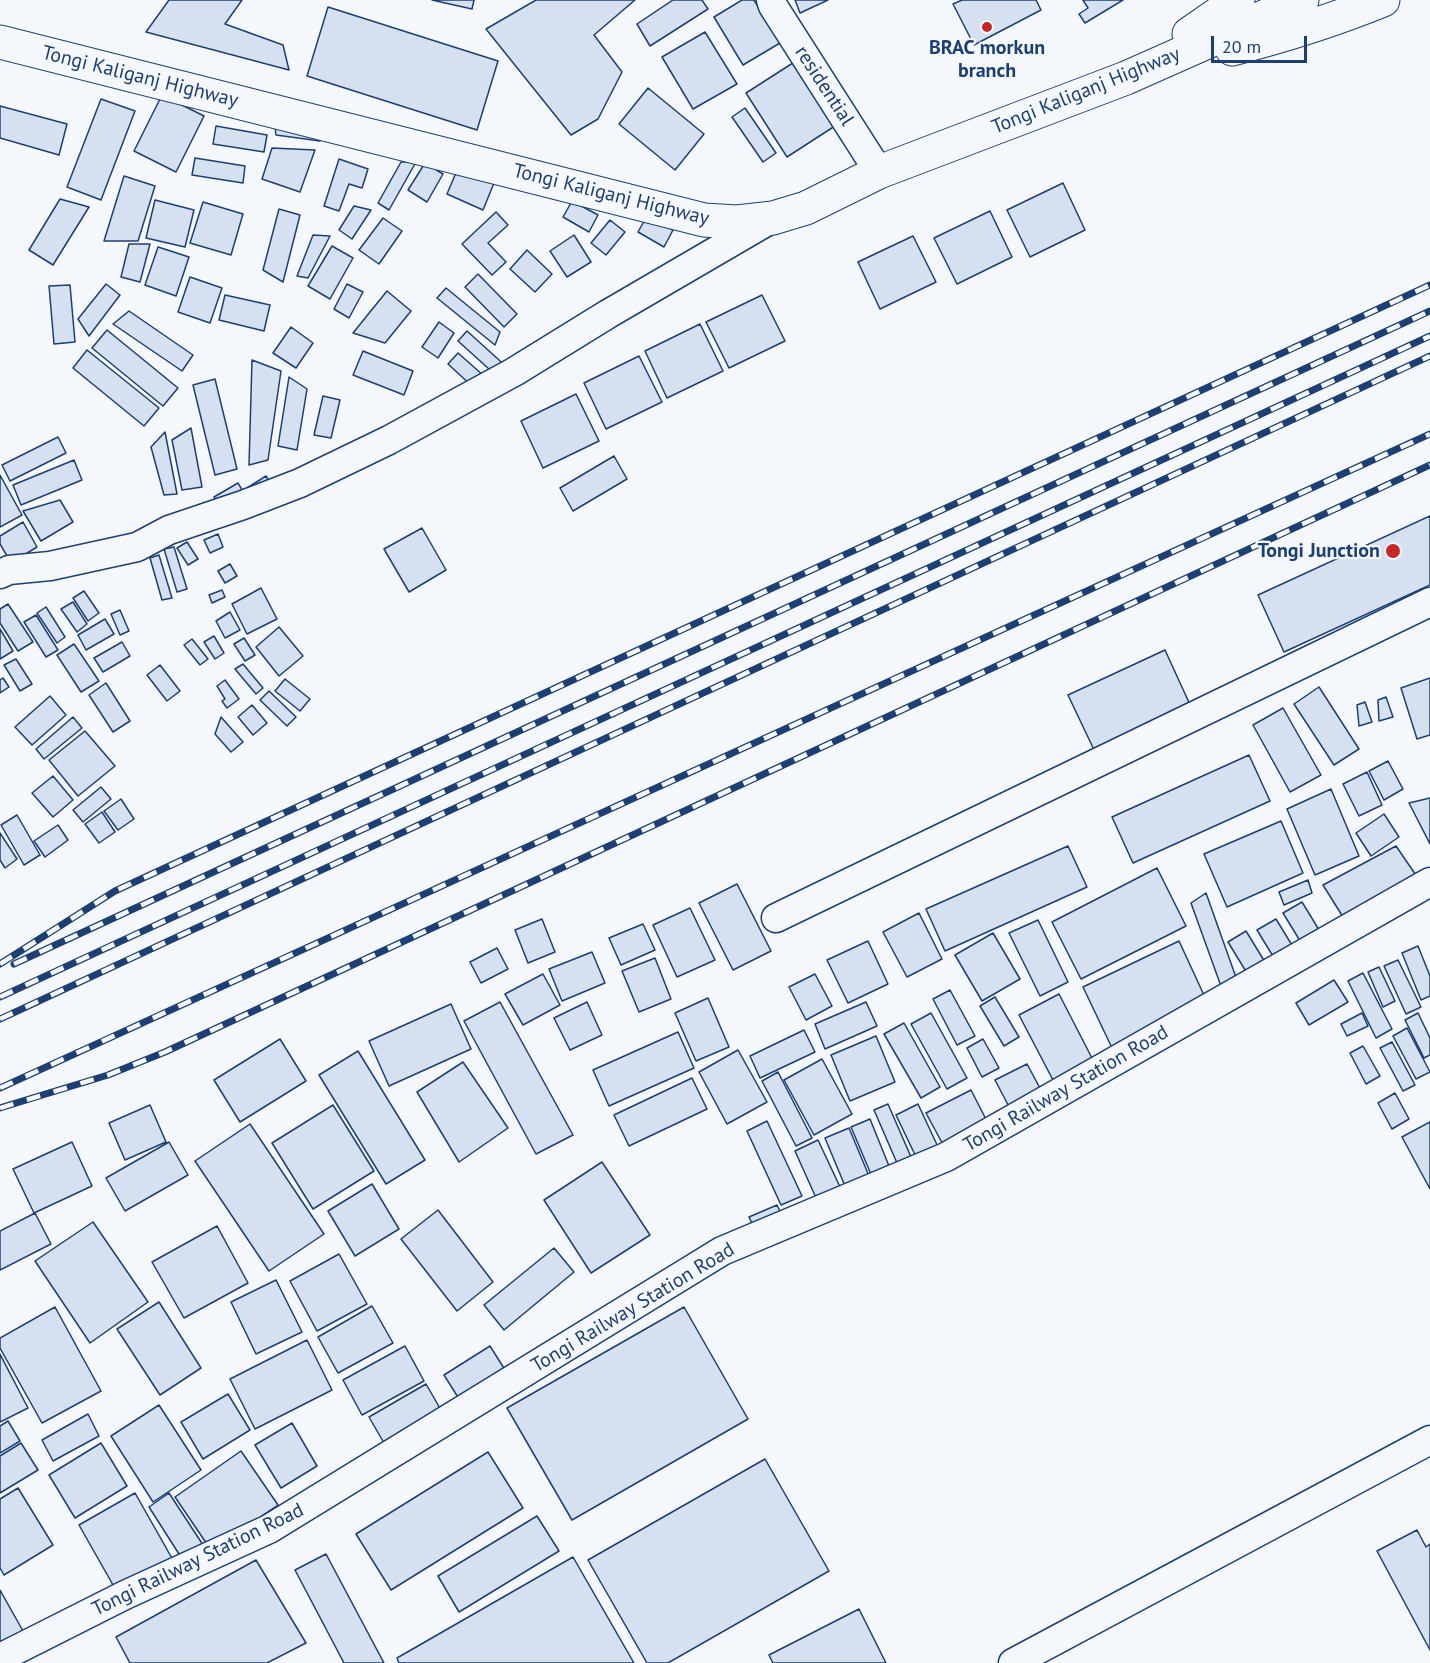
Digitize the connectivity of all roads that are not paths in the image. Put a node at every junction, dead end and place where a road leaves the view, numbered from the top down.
1 (771, 0) edge
2 (1238, 0) edge
3 (1302, 0) edge
4 (1383, 0) edge
5 (0, 42) edge
6 (1126, 78) junction
7 (879, 172) junction
8 (773, 218) junction
9 (0, 574) edge
10 (1430, 602) edge
11 (1430, 882) edge
12 (776, 918) dead end
13 (1430, 1440) edge
14 (0, 1658) edge
15 (1013, 1663) edge

1 - 7 street, residential
2 - 6 main road
3 - 6 main road, Tongi Kaliganj Highway
4 - 6 main road
5 - 8 main road, Tongi Kaliganj Highway
6 - 7 main road, Tongi Kaliganj Highway
7 - 8 main road, Tongi Kaliganj Highway
8 - 9 street
10 - 12 street
11 - 14 street, Tongi Railway Station Road
13 - 15 street

